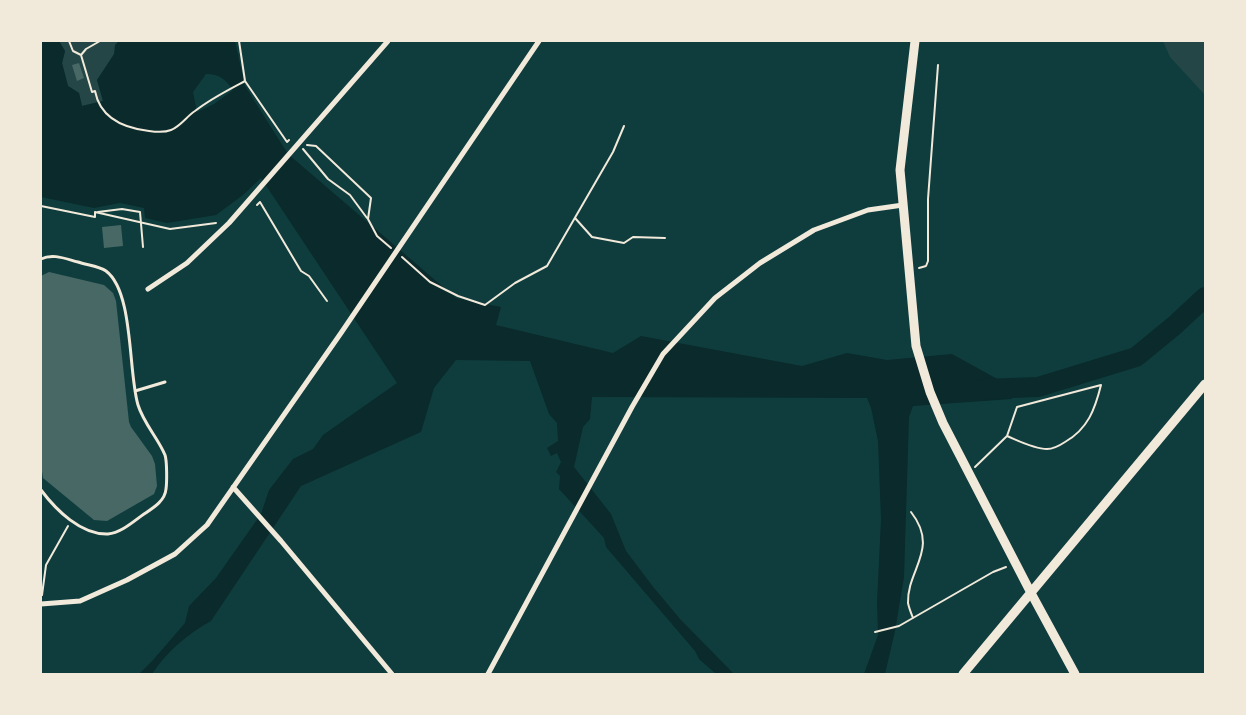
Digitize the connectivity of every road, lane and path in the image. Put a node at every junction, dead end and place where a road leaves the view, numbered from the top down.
1 (69, 41) edge
2 (100, 41) edge
3 (239, 41) edge
4 (388, 41) edge
5 (539, 41) edge
6 (916, 41) edge
7 (81, 55) junction
8 (938, 65) dead end
9 (245, 81) junction
10 (624, 126) dead end
11 (298, 143) junction
12 (247, 201) junction
13 (903, 205) junction
14 (41, 206) edge
15 (95, 212) junction
16 (575, 218) junction
17 (368, 219) junction
18 (141, 223) junction
19 (229, 223) junction
20 (665, 238) dead end
21 (144, 247) dead end
22 (41, 259) edge
23 (909, 270) junction
24 (148, 289) dead end
25 (327, 301) dead end
26 (165, 382) dead end
27 (1205, 384) edge
28 (136, 391) junction
29 (1006, 436) junction
30 (969, 473) junction
31 (233, 487) junction
32 (41, 490) edge
33 (912, 512) dead end
34 (72, 520) junction
35 (1016, 563) junction
36 (46, 565) junction
37 (41, 566) edge
38 (1030, 592) junction
39 (41, 598) edge
40 (41, 604) edge
41 (913, 618) junction
42 (875, 632) dead end
43 (392, 674) edge
44 (488, 674) edge
45 (963, 674) edge
46 (1074, 674) edge

1 - 7 path
2 - 7 path
3 - 9 path
4 - 11 street
5 - 31 street
6 - 13 street
7 - 9 path
8 - 23 path
9 - 11 path
10 - 16 path
11 - 12 street
11 - 17 path
11 - 17 path
12 - 19 street
12 - 25 path
13 - 23 street
13 - 44 street
14 - 15 path
15 - 18 path
15 - 18 path
16 - 17 path
16 - 20 path
18 - 19 path
18 - 21 path
19 - 24 street
22 - 28 lane
23 - 30 street
26 - 28 lane
27 - 38 street
28 - 34 lane
29 - 29 path
29 - 30 path
30 - 35 street
31 - 40 street
31 - 43 street
32 - 34 lane
33 - 41 path
34 - 36 path
35 - 38 street
35 - 41 path
36 - 37 path
36 - 39 path
38 - 45 street
38 - 46 street
41 - 42 path

